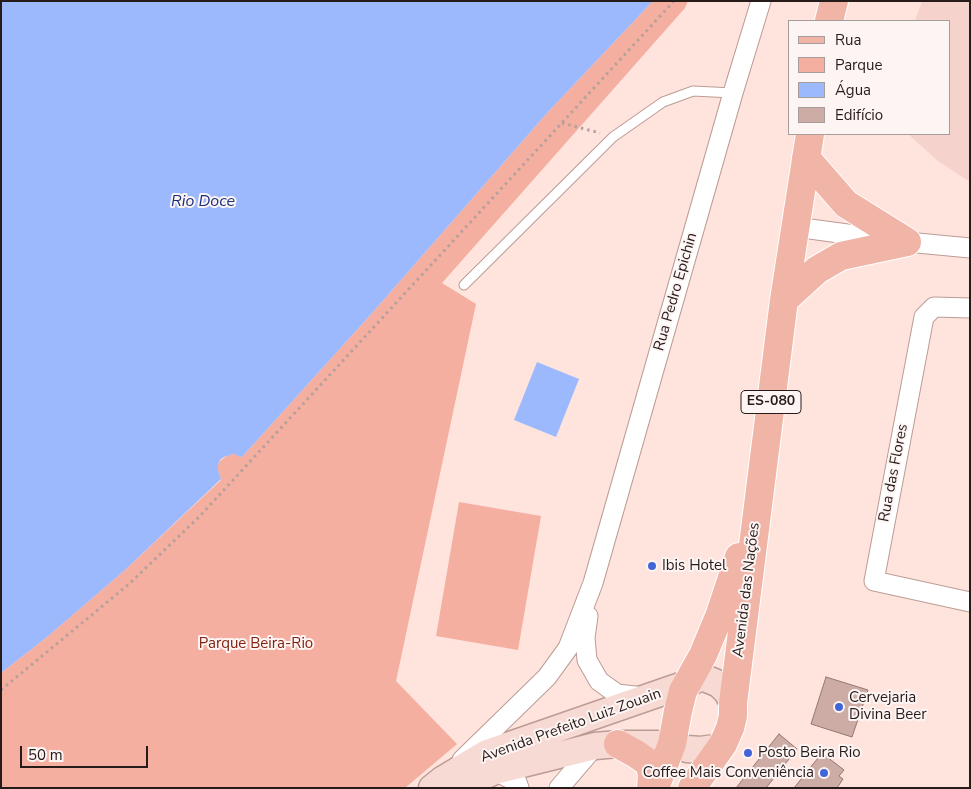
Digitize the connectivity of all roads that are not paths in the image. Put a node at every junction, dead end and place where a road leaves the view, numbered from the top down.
1 (761, 1) edge
2 (834, 1) edge
3 (829, 20) edge
4 (733, 93) junction
5 (808, 146) edge
6 (795, 227) junction
7 (907, 242) junction
8 (970, 248) edge
9 (464, 285) dead end
10 (784, 300) junction
11 (970, 308) edge
12 (758, 504) junction
13 (592, 583) junction
14 (970, 602) edge
15 (686, 684) junction
16 (648, 698) junction
17 (733, 703) junction
18 (672, 744) junction
19 (723, 744) junction
20 (606, 745) junction
21 (495, 771) junction
22 (443, 785) edge
23 (519, 788) edge
24 (559, 788) edge
25 (650, 788) edge
26 (655, 788) edge
27 (692, 788) edge

1 - 4 street, Rua Pedro Epichin
2 - 3 main road
4 - 9 lane
4 - 13 street, Rua Pedro Epichin
5 - 6 main road, ES-080
5 - 7 main road
6 - 7 street
6 - 10 main road, ES-080
7 - 8 street
7 - 10 main road
10 - 12 main road, ES-080
11 - 14 street, Rua das Flores
12 - 15 main road, Avenida das Nações / ES-080
12 - 17 main road, Avenida das Nações / ES-080
13 - 16 street, Rua Pedro Epichin
13 - 22 street, Rua Pedro Epichin
15 - 16 street, Avenida Prefeito Luiz Zouain
15 - 17 street
15 - 18 main road, Avenida das Nações / ES-080
16 - 22 street, Avenida Prefeito Luiz Zouain
17 - 19 main road, Avenida das Nações / ES-080
18 - 19 street
18 - 20 street, Avenida Prefeito Luiz Zouain
18 - 26 main road, Avenida das Nações / ES-080
19 - 27 main road, Avenida das Nações / ES-080
20 - 21 street, Avenida Prefeito Luiz Zouain
20 - 24 street
20 - 25 main road
21 - 22 street, Avenida Prefeito Luiz Zouain
21 - 23 street

